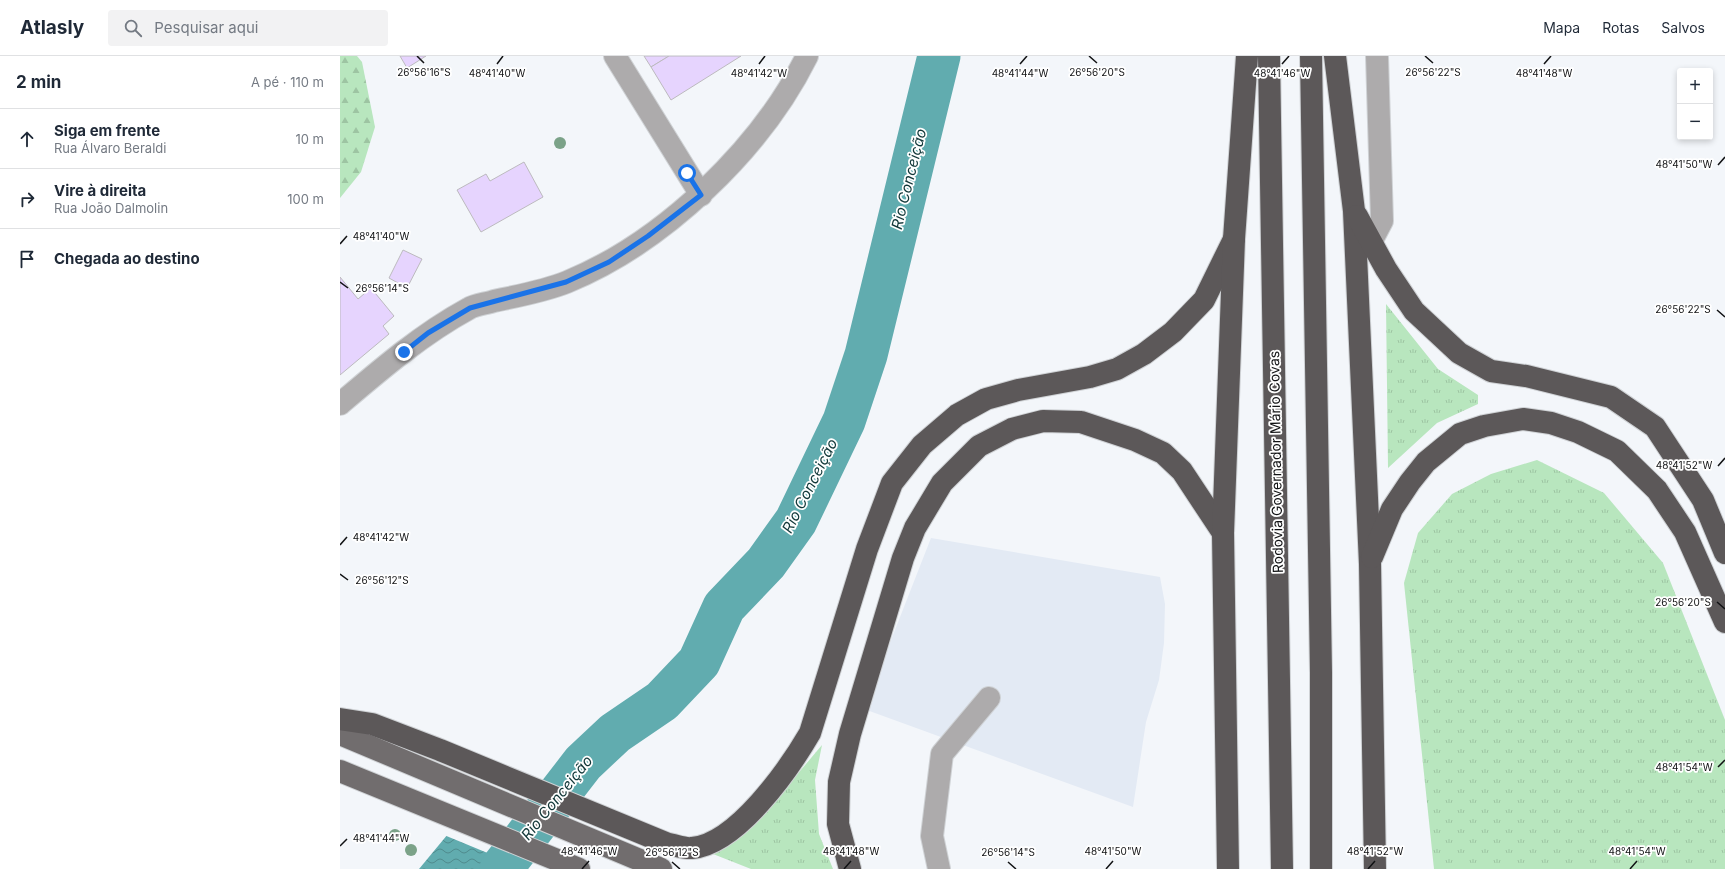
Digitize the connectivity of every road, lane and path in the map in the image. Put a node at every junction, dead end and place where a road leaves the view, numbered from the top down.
1 (615, 56) edge
2 (807, 56) edge
3 (1247, 56) edge
4 (1269, 56) edge
5 (1311, 56) edge
6 (1335, 56) edge
7 (1377, 56) edge
8 (701, 195) junction
9 (1354, 211) junction
10 (1234, 238) junction
11 (1371, 242) junction
12 (340, 404) edge
13 (1223, 533) junction
14 (1725, 553) edge
15 (1370, 564) junction
16 (1725, 622) edge
17 (989, 698) dead end
18 (340, 719) edge
19 (340, 734) edge
20 (340, 771) edge
21 (579, 869) edge
22 (661, 869) edge
23 (850, 869) edge
24 (939, 869) edge
25 (1228, 869) edge
26 (1282, 869) edge
27 (1321, 869) edge
28 (1375, 869) edge

1 - 8 street
2 - 8 street
3 - 10 highway
4 - 26 highway, Rodovia Governador Mário Covas
5 - 27 highway
6 - 9 highway
7 - 11 street
8 - 12 street
9 - 11 highway
9 - 15 highway
10 - 13 highway
10 - 18 highway
11 - 14 highway
13 - 23 highway
13 - 25 highway
15 - 16 highway
15 - 28 highway
17 - 24 street
19 - 22 main road
20 - 21 main road

